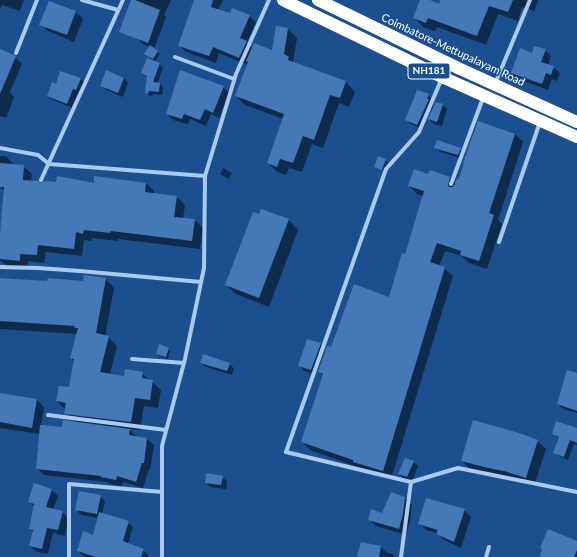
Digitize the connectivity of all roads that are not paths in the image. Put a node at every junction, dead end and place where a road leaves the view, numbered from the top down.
1 (37, 0) edge
2 (82, 0) edge
3 (123, 0) edge
4 (269, 0) edge
5 (283, 0) edge
6 (318, 0) edge
7 (530, 0) edge
8 (118, 10) junction
9 (16, 53) dead end
10 (175, 58) dead end
11 (442, 77) junction
12 (234, 79) junction
13 (495, 84) junction
14 (484, 96) junction
15 (540, 121) junction
16 (577, 122) edge
17 (577, 138) edge
18 (0, 148) edge
19 (49, 164) junction
20 (205, 176) junction
21 (41, 180) dead end
22 (451, 184) dead end
23 (499, 242) dead end
24 (0, 267) edge
25 (201, 282) junction
26 (132, 359) dead end
27 (184, 362) junction
28 (48, 415) dead end
29 (166, 430) junction
30 (411, 482) junction
31 (162, 492) junction
32 (577, 492) edge
33 (489, 547) dead end
34 (69, 557) edge
35 (162, 557) edge
36 (401, 557) edge
37 (486, 557) edge

1 - 9 street
2 - 8 street
3 - 8 street
4 - 12 street
5 - 11 highway, NH181
6 - 13 highway, Coimbatore-Mettupalayam Road / NH181
7 - 13 street
8 - 19 street
10 - 12 street
11 - 14 highway, NH181
11 - 30 street
12 - 20 street
13 - 16 highway, Coimbatore-Mettupalayam Road / NH181
14 - 15 highway, NH181
14 - 22 street
15 - 17 highway, NH181
15 - 23 street
18 - 19 street
19 - 20 street
19 - 21 street
20 - 25 street
24 - 25 street
25 - 27 street
26 - 27 street
27 - 29 street
28 - 29 street
29 - 31 street
30 - 32 street
30 - 36 street
31 - 34 street
31 - 35 street
33 - 37 street

